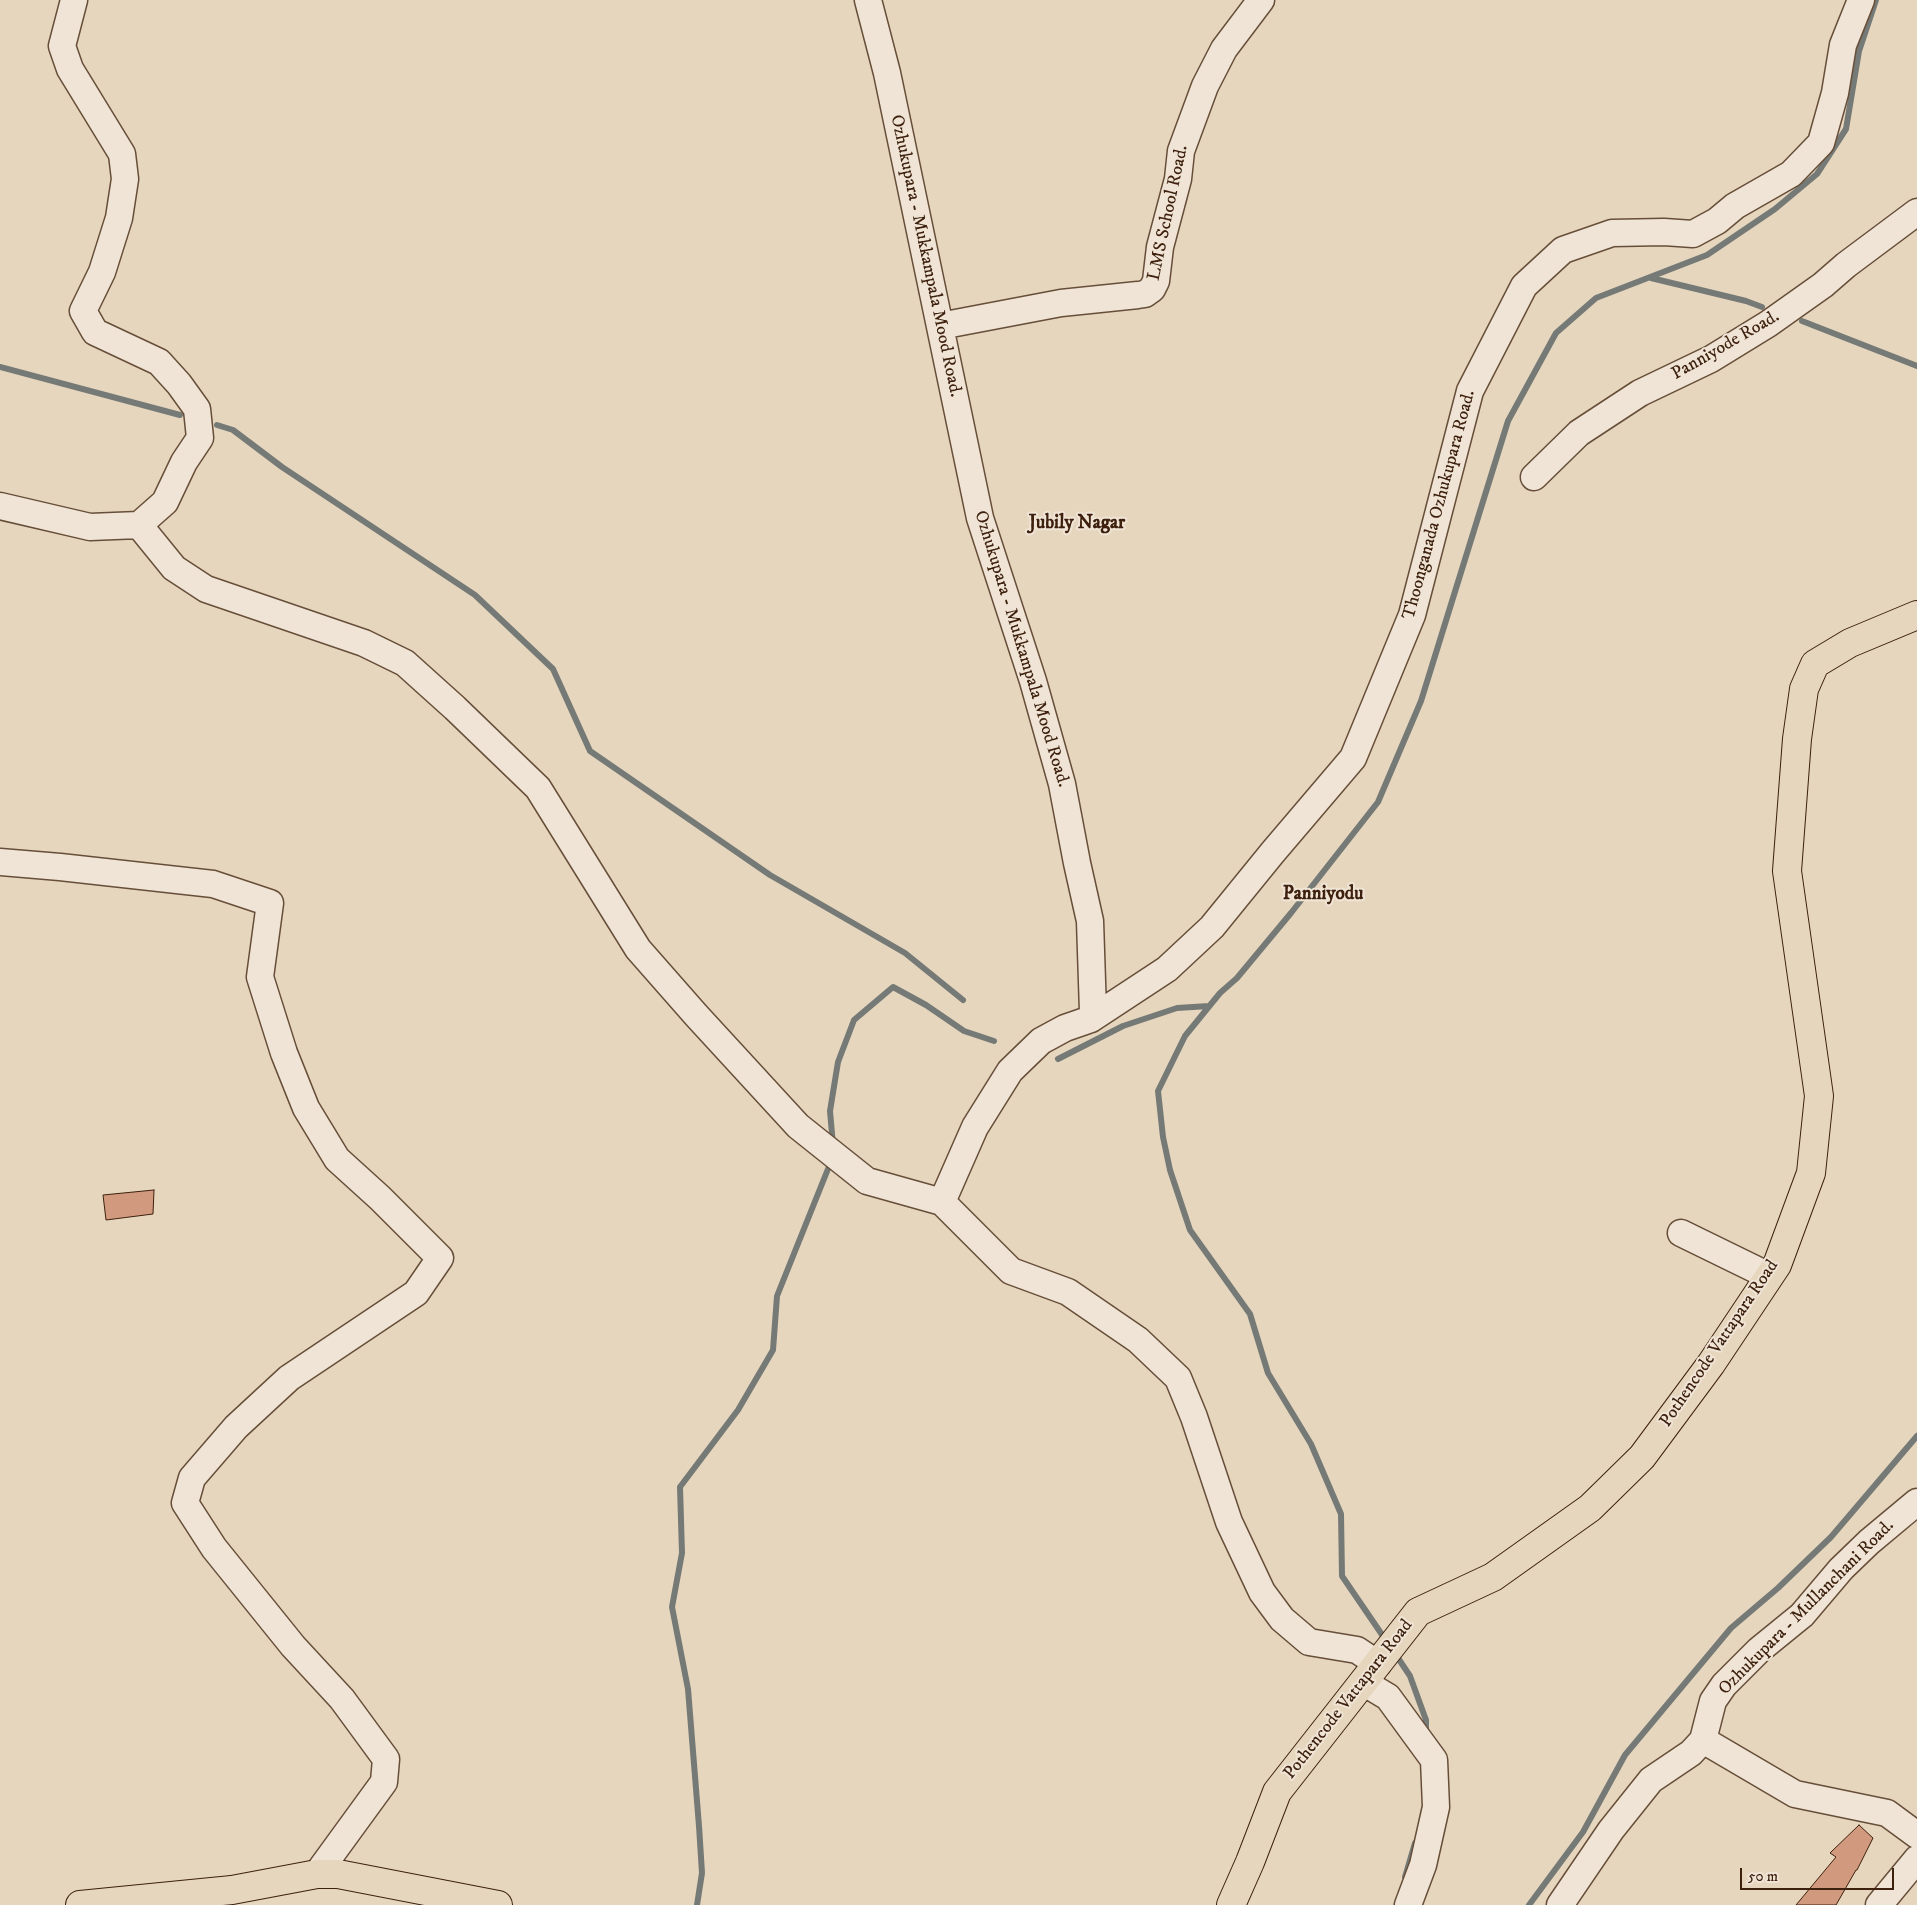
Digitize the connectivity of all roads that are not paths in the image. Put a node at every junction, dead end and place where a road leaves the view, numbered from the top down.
1 (74, 0) edge
2 (868, 0) edge
3 (1261, 0) edge
4 (1861, 0) edge
5 (1917, 212) edge
6 (940, 326) junction
7 (1534, 477) dead end
8 (0, 506) edge
9 (139, 525) junction
10 (1917, 615) edge
11 (0, 862) edge
12 (1091, 1018) junction
13 (942, 1202) junction
14 (1681, 1233) dead end
15 (1769, 1276) junction
16 (1917, 1502) edge
17 (1375, 1667) junction
18 (1703, 1740) junction
19 (1917, 1835) edge
20 (1917, 1859) edge
21 (317, 1874) junction
22 (80, 1905) edge
23 (498, 1905) edge
24 (1232, 1905) edge
25 (1408, 1905) edge
26 (1560, 1905) edge
27 (1880, 1905) edge

1 - 9 street
2 - 6 street, Ozhukupara - Mukkampala Mood Road.
3 - 6 street, LMS School Road.
4 - 12 street, Thoonganada Ozhukupara Road.
5 - 7 street, Panniyode Road.
6 - 12 street, Ozhukupara - Mukkampala Mood Road.
8 - 9 street
9 - 13 street
10 - 15 main road, Pothencode Vattapara Road
11 - 21 street
12 - 13 street
13 - 17 street
14 - 15 street
15 - 17 main road, Pothencode Vattapara Road
16 - 18 street, Ozhukupara - Mullanchani Road.
17 - 24 main road, Pothencode Vattapara Road
17 - 25 street
18 - 19 street
18 - 26 street
20 - 27 street
21 - 22 main road
21 - 23 main road

